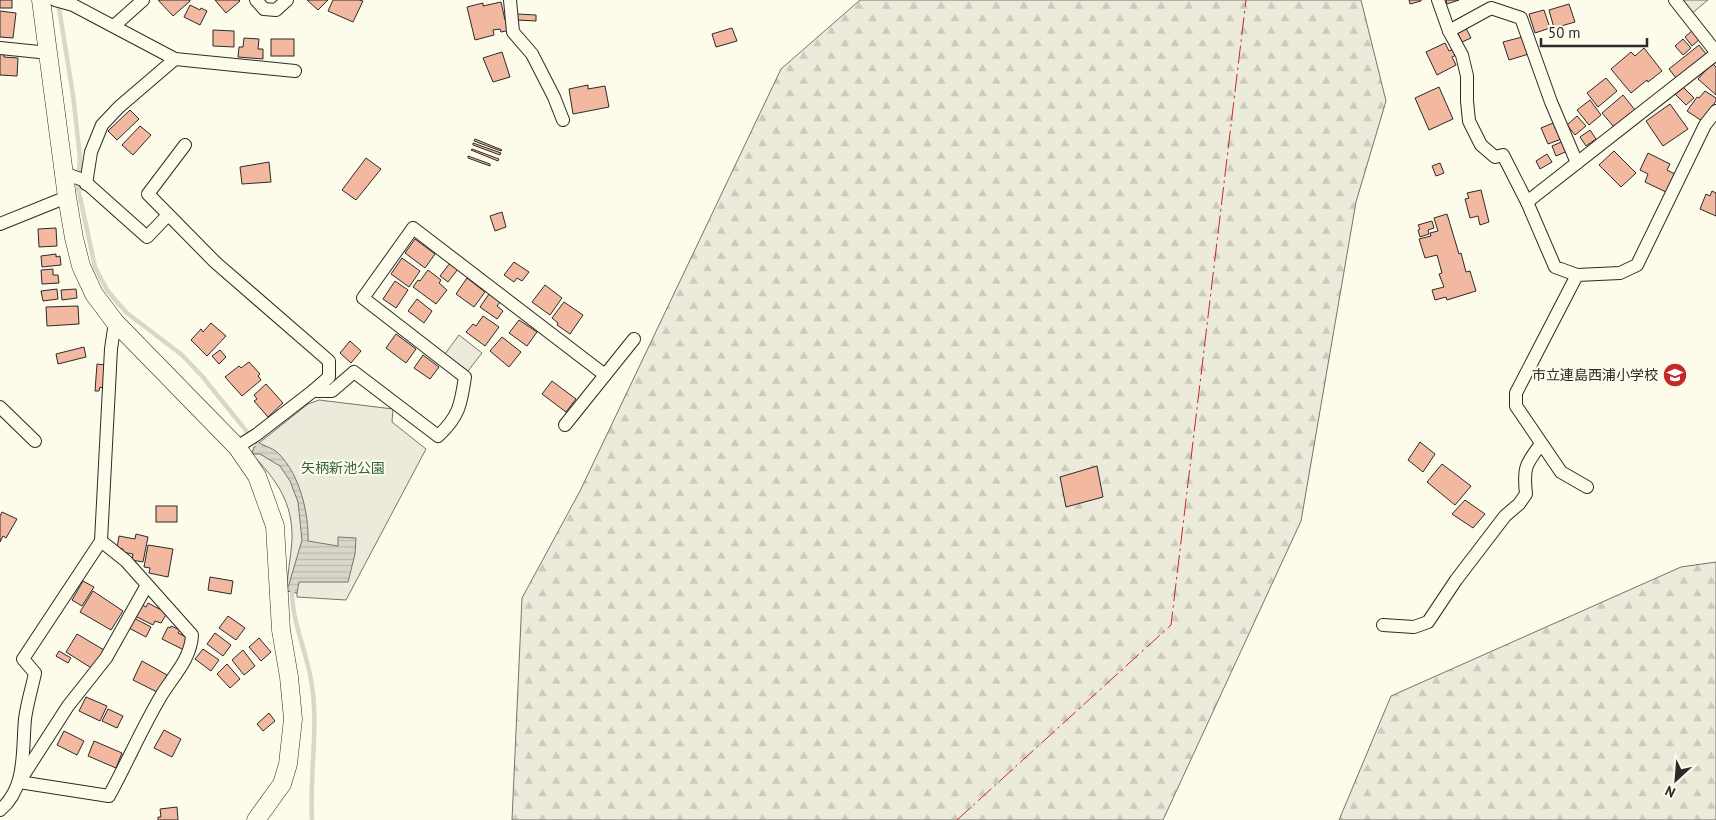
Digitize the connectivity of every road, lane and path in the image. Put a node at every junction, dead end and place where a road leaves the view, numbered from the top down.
1 (41, 0) edge
2 (143, 0) edge
3 (256, 0) edge
4 (287, 0) edge
5 (510, 0) edge
6 (1438, 0) edge
7 (1675, 0) edge
8 (66, 2) edge
9 (1490, 4) edge
10 (114, 26) junction
11 (1449, 31) junction
12 (0, 48) edge
13 (49, 52) junction
14 (1716, 53) edge
15 (175, 59) junction
16 (295, 71) dead end
17 (1716, 111) edge
18 (563, 120) dead end
19 (185, 145) dead end
20 (1577, 163) junction
21 (77, 178) junction
22 (67, 197) junction
23 (1527, 202) junction
24 (168, 215) junction
25 (0, 224) edge
26 (1577, 276) junction
27 (115, 322) junction
28 (634, 340) dead end
29 (604, 374) junction
30 (313, 391) junction
31 (0, 406) edge
32 (565, 425) dead end
33 (35, 441) dead end
34 (241, 444) junction
35 (1541, 444) junction
36 (1587, 488) dead end
37 (101, 541) junction
38 (147, 585) junction
39 (1383, 625) dead end
40 (19, 782) junction
41 (0, 810) edge
42 (256, 820) edge

1 - 13 street
2 - 10 street
3 - 4 street
5 - 18 street
6 - 11 street
7 - 14 street
8 - 10 street
9 - 11 street
9 - 20 street
10 - 15 street
11 - 23 street
12 - 13 street
13 - 21 street
14 - 20 street
15 - 16 street
15 - 21 street
17 - 26 street
19 - 24 street
20 - 23 street
21 - 22 street
21 - 24 street
22 - 25 street
22 - 27 street
23 - 26 street
24 - 30 street
26 - 35 street
27 - 34 street
27 - 37 street
28 - 29 street
29 - 30 street
29 - 32 street
30 - 34 street
31 - 33 street
34 - 42 street
35 - 36 street
35 - 39 street
37 - 38 street
37 - 40 street
38 - 40 street
38 - 40 street
40 - 41 street

